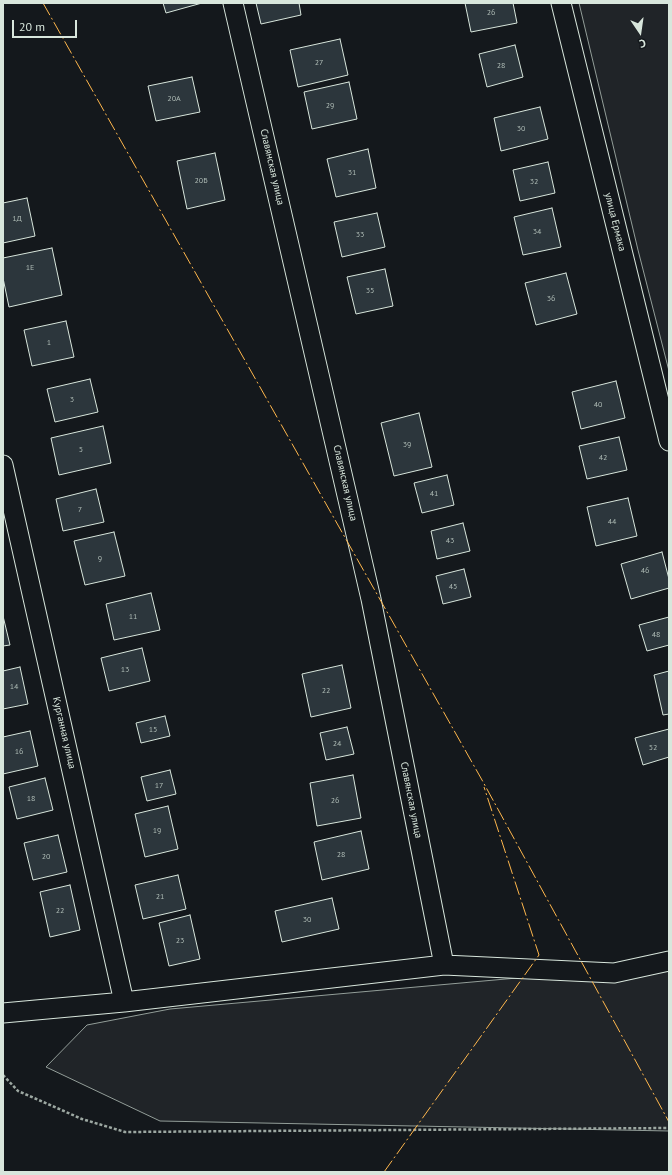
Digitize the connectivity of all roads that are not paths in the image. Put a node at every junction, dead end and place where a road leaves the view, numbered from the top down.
1 (233, 3) edge
2 (560, 3) edge
3 (669, 441) edge
4 (3, 465) edge
5 (669, 961) edge
6 (444, 965) junction
7 (124, 1002) junction
8 (3, 1013) edge

1 - 6 street, Славянская улица
2 - 3 street, улица Ермака
4 - 7 street, Курганная улица
5 - 6 street
6 - 7 street
7 - 8 street

